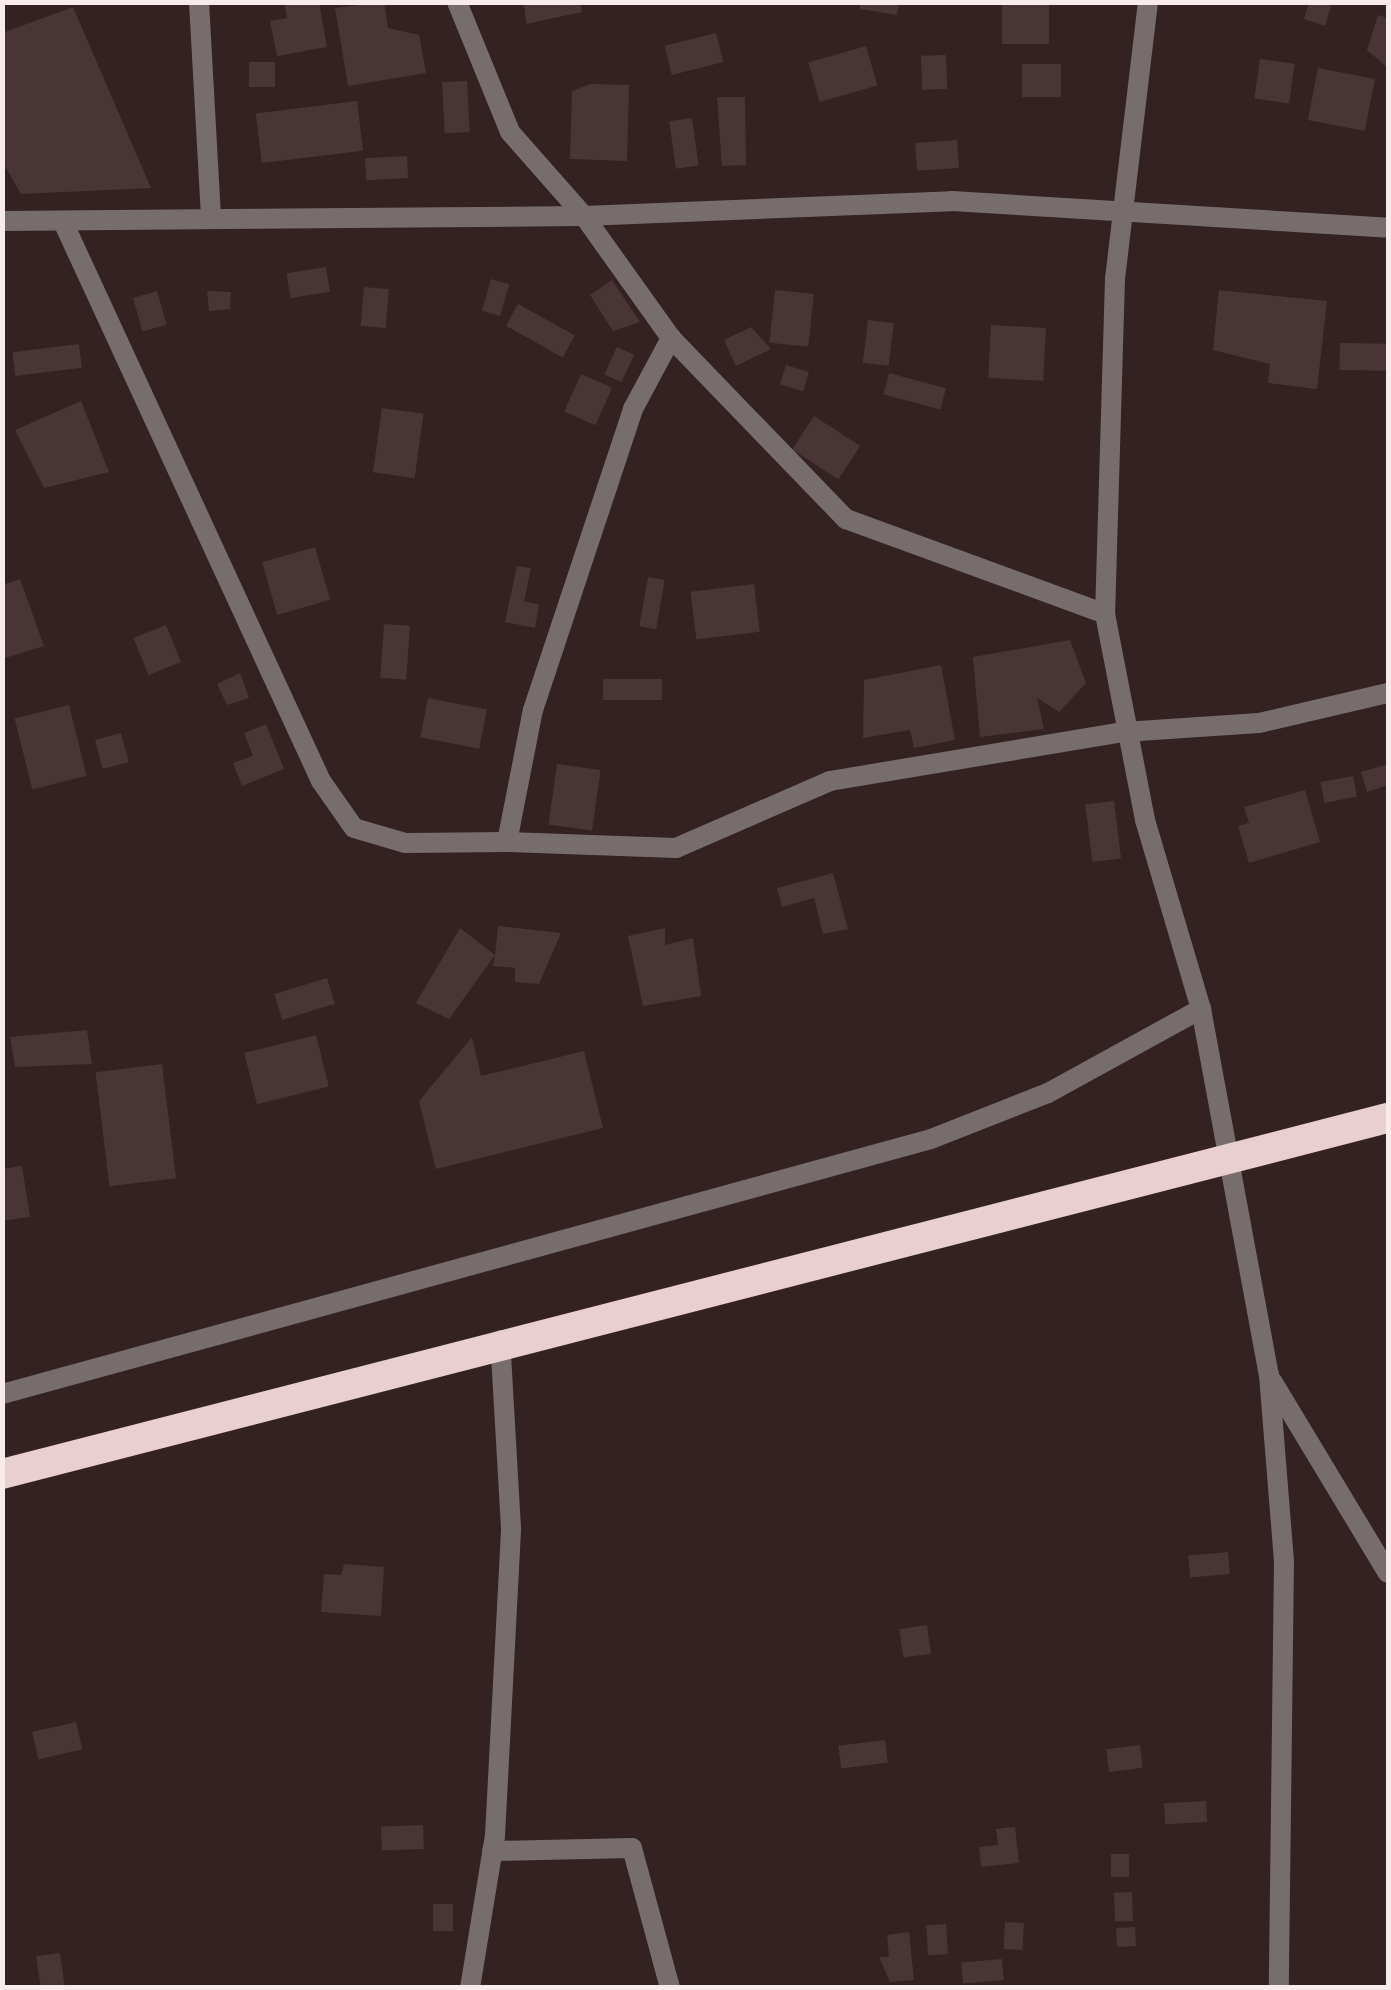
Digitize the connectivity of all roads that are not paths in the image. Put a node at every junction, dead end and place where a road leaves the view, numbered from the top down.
1 (200, 2) edge
2 (458, 2) edge
3 (1148, 2) edge
4 (1123, 215) junction
5 (211, 216) junction
6 (584, 216) junction
7 (2, 221) edge
8 (64, 224) junction
9 (1388, 228) edge
10 (672, 338) junction
11 (1105, 614) junction
12 (1388, 693) edge
13 (1124, 732) junction
14 (507, 842) junction
15 (1201, 1009) junction
16 (1388, 1118) edge
17 (1227, 1162) junction
18 (500, 1340) junction
19 (1269, 1375) junction
20 (2, 1394) edge
21 (2, 1474) edge
22 (1388, 1573) edge
23 (492, 1851) junction
24 (470, 1988) edge
25 (670, 1988) edge
26 (1279, 1988) edge

1 - 5 street
2 - 6 street
3 - 4 street
4 - 6 street
4 - 9 street
4 - 11 street
5 - 6 street
5 - 8 street
6 - 10 street
7 - 8 street
8 - 14 street
10 - 11 street
10 - 14 street
11 - 13 street
12 - 13 street
13 - 14 street
13 - 15 street
15 - 17 street
15 - 20 street
16 - 17 highway
17 - 18 highway
17 - 19 street
18 - 21 highway
18 - 23 street
19 - 22 street
19 - 26 street
23 - 24 street
23 - 25 street

